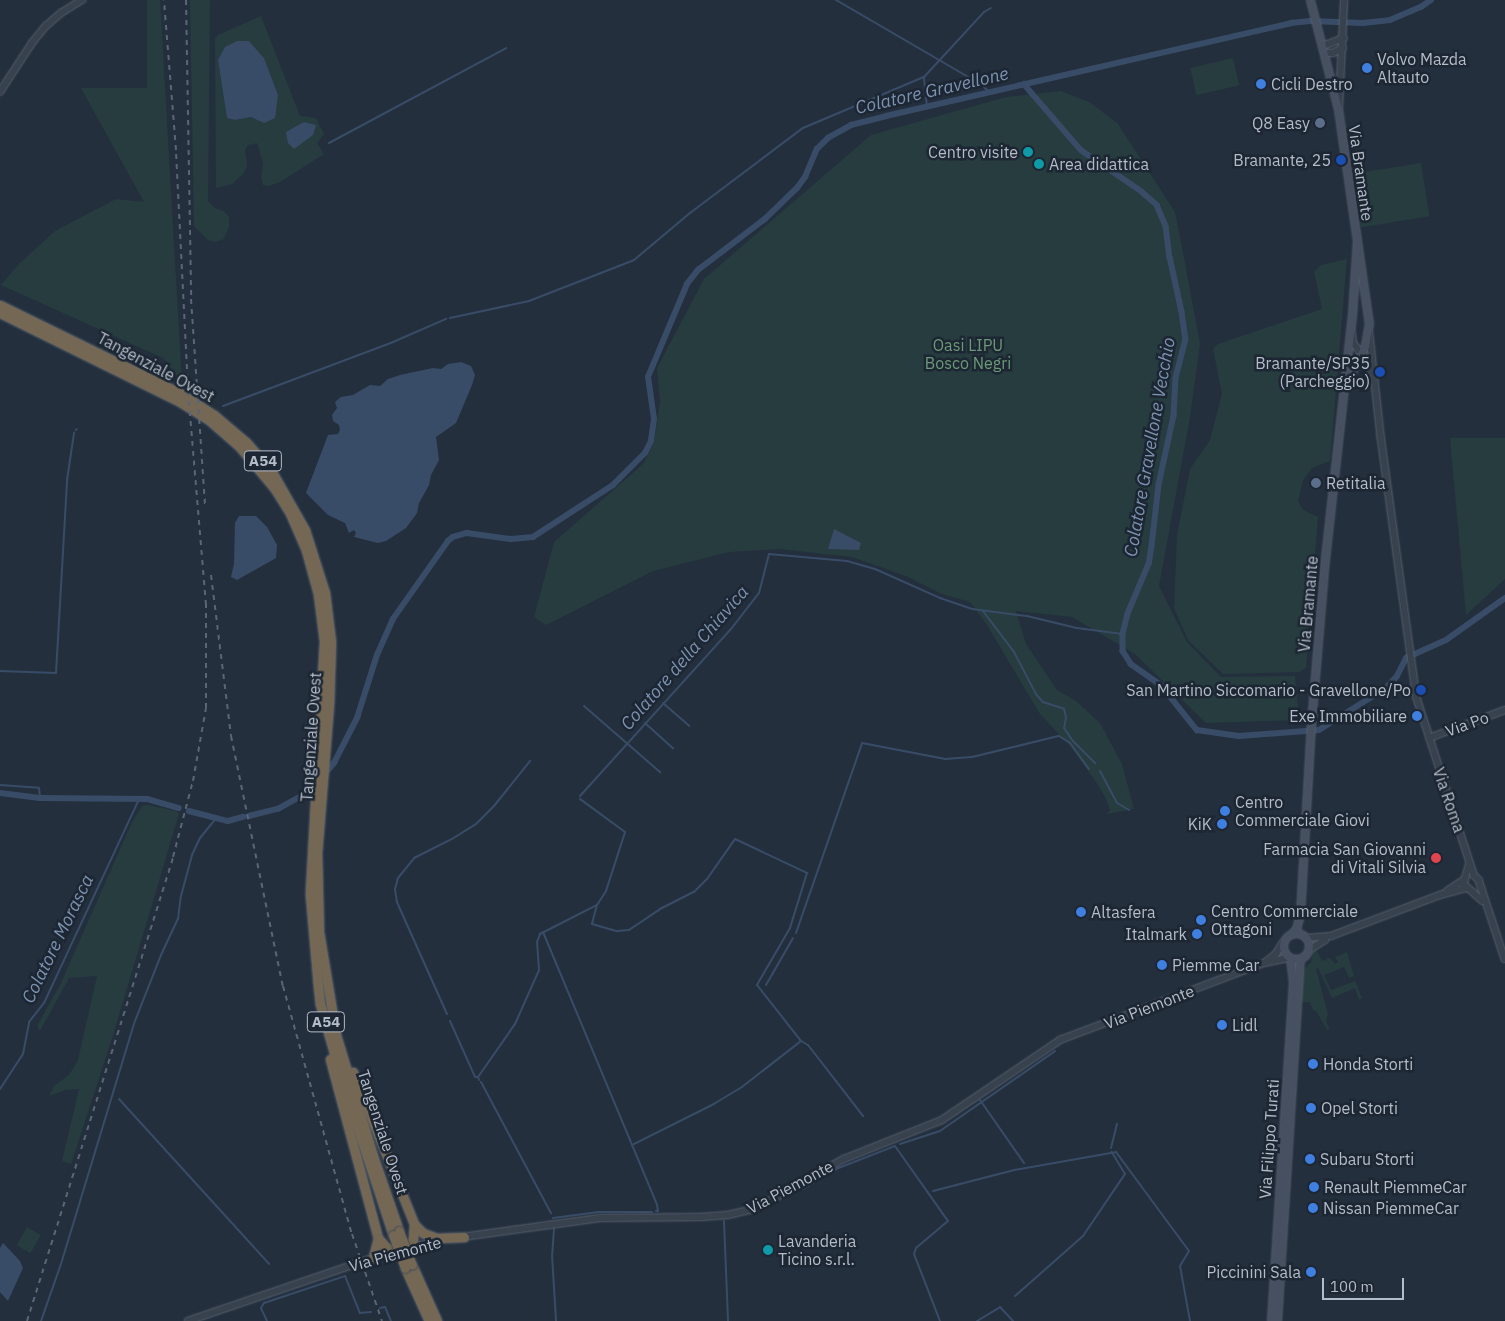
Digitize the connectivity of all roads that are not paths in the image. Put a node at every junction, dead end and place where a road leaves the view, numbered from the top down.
1 (82, 0) edge
2 (1310, 0) edge
3 (1344, 0) edge
4 (1344, 38) junction
5 (1343, 48) junction
6 (1324, 49) junction
7 (0, 92) edge
8 (1338, 109) junction
9 (1357, 240) junction
10 (0, 305) edge
11 (0, 314) edge
12 (1352, 315) junction
13 (1368, 323) junction
14 (1361, 353) junction
15 (1376, 386) junction
16 (1345, 387) junction
17 (1411, 667) joint
18 (1505, 710) edge
19 (1429, 738) junction
20 (322, 755) junction
21 (318, 800) junction
22 (1471, 861) junction
23 (1474, 875) junction
24 (1465, 879) junction
25 (1478, 884) junction
26 (1469, 889) junction
27 (1440, 895) junction
28 (1485, 902) junction
29 (1300, 914) junction
30 (1291, 934) junction
31 (1331, 936) junction
32 (1305, 937) junction
33 (1282, 944) junction
34 (1309, 950) junction
35 (1289, 958) junction
36 (1300, 959) junction
37 (1505, 959) edge
38 (1264, 963) junction
39 (329, 999) junction
40 (320, 1004) junction
41 (414, 1224) junction
42 (396, 1233) junction
43 (464, 1237) junction
44 (378, 1238) junction
45 (404, 1248) junction
46 (394, 1252) junction
47 (373, 1258) junction
48 (409, 1266) junction
49 (188, 1321) edge
50 (429, 1321) edge
51 (437, 1321) edge
52 (1271, 1321) edge
53 (1277, 1321) edge

1 - 7 street
2 - 6 main road, Via Bramante
3 - 4 street, Via Bramante
4 - 5 street, Via Bramante
4 - 6 street
5 - 6 street
5 - 8 street, Via Bramante
6 - 8 main road, Via Bramante
8 - 9 main road, Via Bramante
9 - 12 main road, Via Bramante
9 - 13 main road, Via Bramante
10 - 20 highway, Tangenziale Ovest / A54
11 - 20 highway, Tangenziale Ovest / A54
12 - 14 street, Via Bramante
12 - 16 main road, Via Bramante
13 - 14 main road, Via Bramante
13 - 15 street, Via Bramante
14 - 15 street, Via Bramante
14 - 16 main road, Via Bramante
15 - 17 street, Via Bramante
16 - 29 main road, Via Bramante
17 - 19 street, Via Roma
18 - 19 street, Via Po
19 - 22 street, Via Roma
20 - 21 highway, Tangenziale Ovest / A54
21 - 39 highway, Tangenziale Ovest / A54
21 - 40 highway, Tangenziale Ovest / A54
22 - 23 street, Via Roma
22 - 24 street
23 - 24 street
23 - 25 street, Via Roma
24 - 26 street
24 - 27 street
25 - 26 street
25 - 28 street
26 - 27 street
26 - 28 street
27 - 31 street
28 - 37 street
29 - 30 main road
29 - 32 main road
30 - 32 main road
30 - 33 main road
31 - 32 street
31 - 34 street
32 - 34 main road
33 - 35 main road
33 - 38 street, Via Piemonte
34 - 36 main road
35 - 36 main road
35 - 38 street, Via Piemonte
35 - 52 main road, Via Filippo Turati
36 - 53 main road, Via Filippo Turati
38 - 43 street, Via Piemonte
39 - 41 highway
39 - 42 highway, Tangenziale Ovest / A54
40 - 42 highway, Tangenziale Ovest / A54
40 - 44 highway
41 - 43 highway
41 - 45 highway
42 - 48 highway, Tangenziale Ovest / A54, bridge
43 - 45 street, Via Piemonte
44 - 46 highway
44 - 47 highway
45 - 46 street, Via Piemonte
46 - 47 street, Via Piemonte
47 - 49 street, Via Piemonte
48 - 50 highway, A54
48 - 51 highway, Tangenziale Ovest / A54

